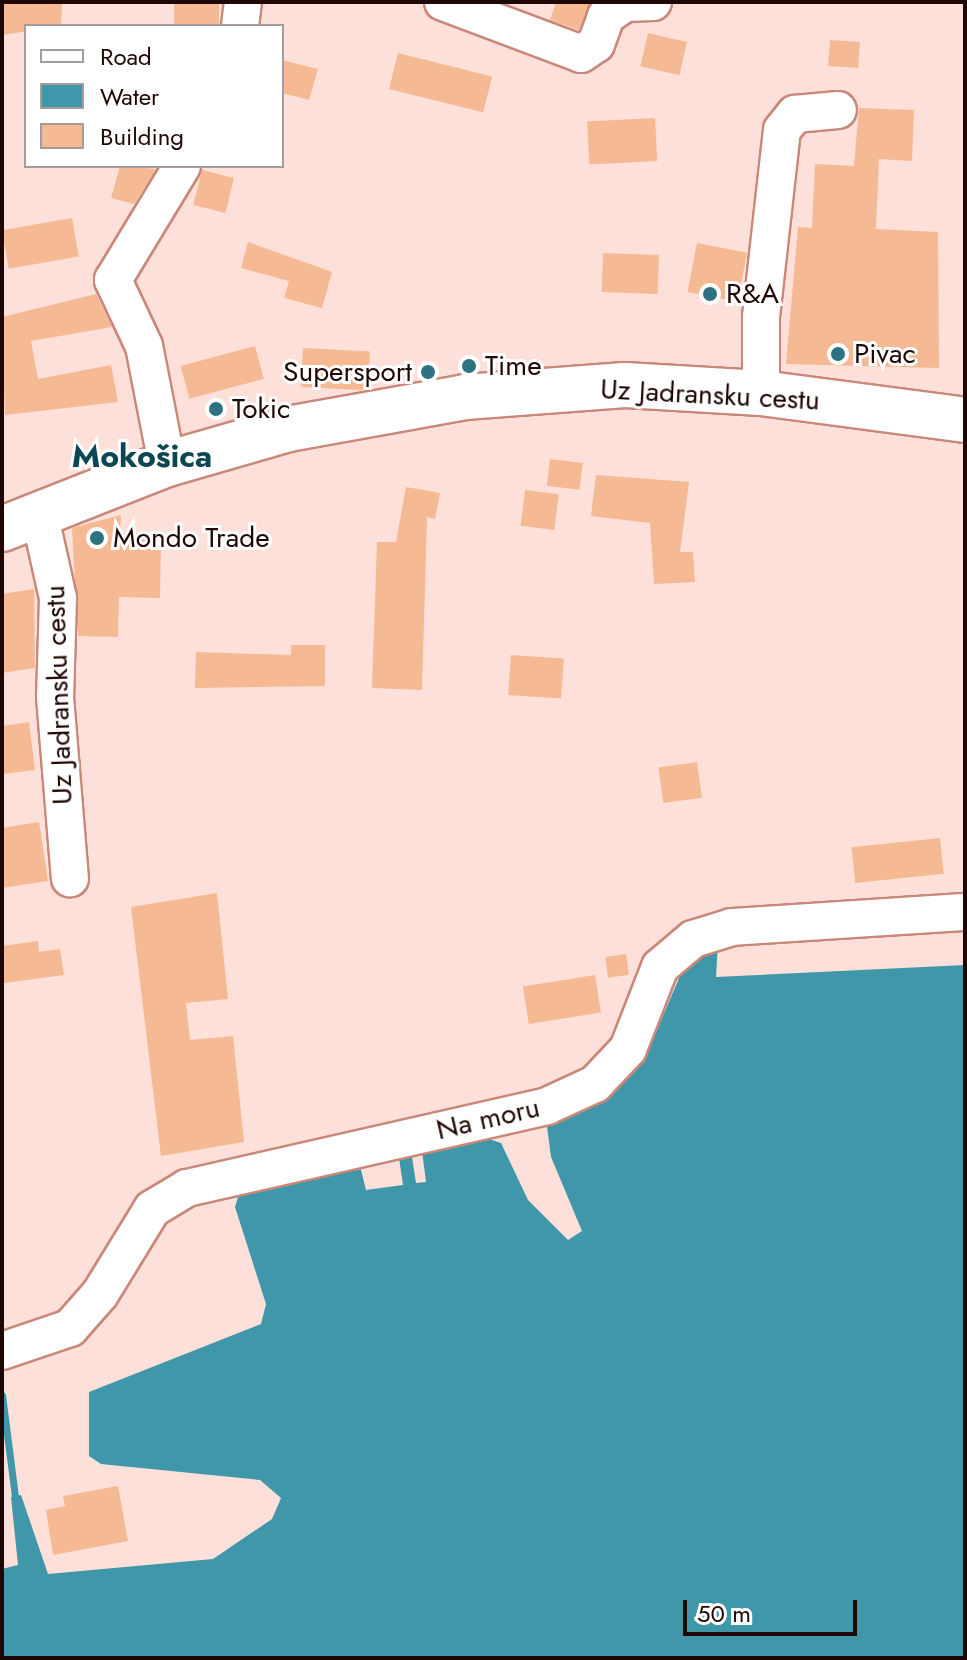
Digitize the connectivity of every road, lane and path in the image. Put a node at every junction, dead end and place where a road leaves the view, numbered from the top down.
1 (243, 2) edge
2 (443, 2) edge
3 (653, 2) edge
4 (240, 24) edge
5 (838, 110) dead end
6 (181, 168) edge
7 (761, 393) junction
8 (965, 420) edge
9 (167, 464) junction
10 (21, 521) edge
11 (70, 878) dead end
12 (965, 912) edge
13 (2, 1351) edge

1 - 4 street
2 - 3 street
5 - 7 street
6 - 9 street
7 - 8 main road, Uz Jadransku cestu
7 - 9 main road, Uz Jadransku cestu
9 - 10 main road, Uz Jadransku cestu
10 - 11 street, Uz Jadransku cestu
12 - 13 street, Na moru

